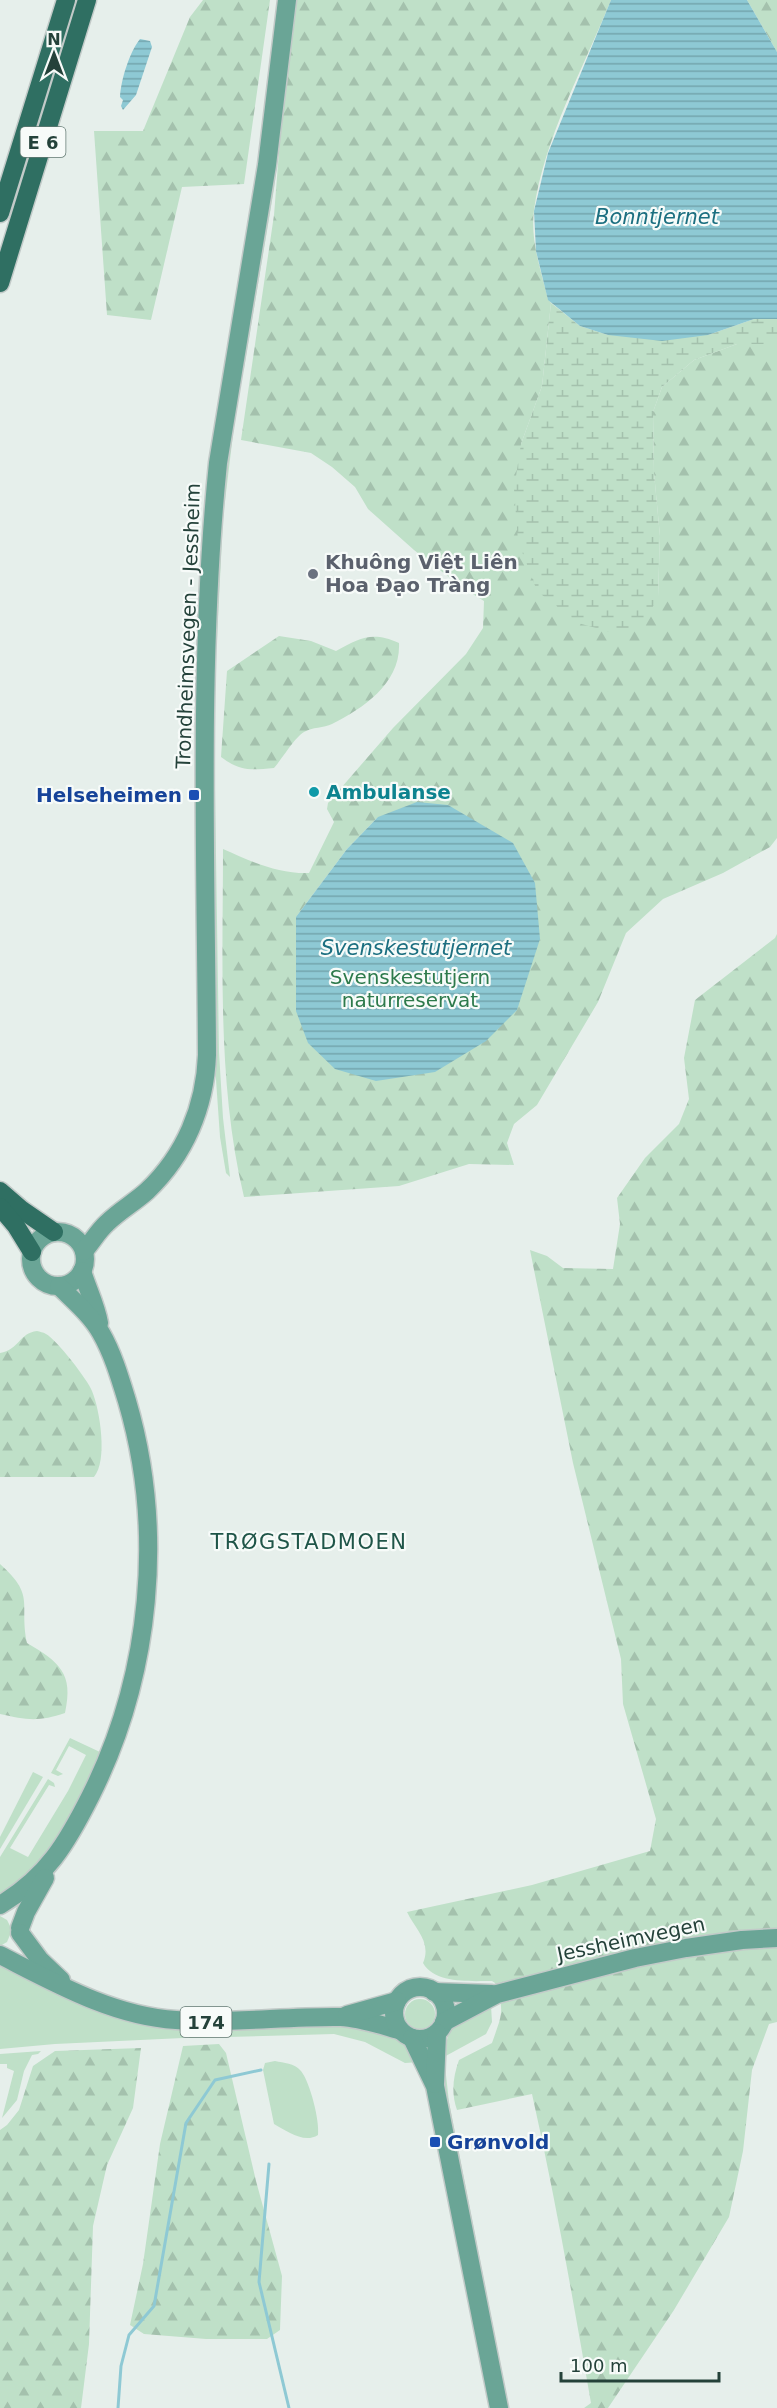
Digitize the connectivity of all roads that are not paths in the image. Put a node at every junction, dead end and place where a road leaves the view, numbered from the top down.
1 (66, 0) edge
2 (87, 0) edge
3 (287, 0) edge
4 (0, 213) edge
5 (0, 284) edge
6 (0, 1191) edge
7 (0, 1207) edge
8 (106, 1223) junction
9 (61, 1233) junction
10 (84, 1251) junction
11 (32, 1252) junction
12 (82, 1271) junction
13 (59, 1286) junction
14 (100, 1330) junction
15 (48, 1868) junction
16 (0, 1906) edge
17 (20, 1930) junction
18 (777, 1938) edge
19 (0, 1955) edge
20 (73, 1990) junction
21 (434, 1992) junction
22 (497, 1994) junction
23 (397, 2001) junction
24 (344, 2017) junction
25 (441, 2027) junction
26 (406, 2034) junction
27 (435, 2086) junction
28 (499, 2408) edge

1 - 4 highway, E 6
2 - 5 highway, E 6
3 - 8 main road, Trondheimsvegen - Jessheim
6 - 9 highway
7 - 11 highway
8 - 9 main road, Trondheimsvegen - Jessheim
8 - 10 main road, Trondheimsvegen - Jessheim
9 - 10 main road
9 - 11 main road
10 - 12 main road
11 - 13 main road
12 - 13 main road
12 - 14 main road
13 - 14 main road
14 - 15 main road
15 - 16 main road
15 - 17 main road
16 - 17 main road, 174
17 - 19 main road, 174
17 - 20 main road, 174
18 - 22 main road, Jessheimvegen / 174
19 - 20 main road, 174
20 - 24 main road, 174
21 - 22 main road, Jessheimvegen / 174
21 - 23 main road, 174
21 - 25 main road
22 - 25 main road, Jessheimvegen / 174
23 - 24 main road, 174
23 - 26 main road
24 - 26 main road, 174
25 - 26 main road, 174
25 - 27 main road
26 - 27 main road
27 - 28 main road

